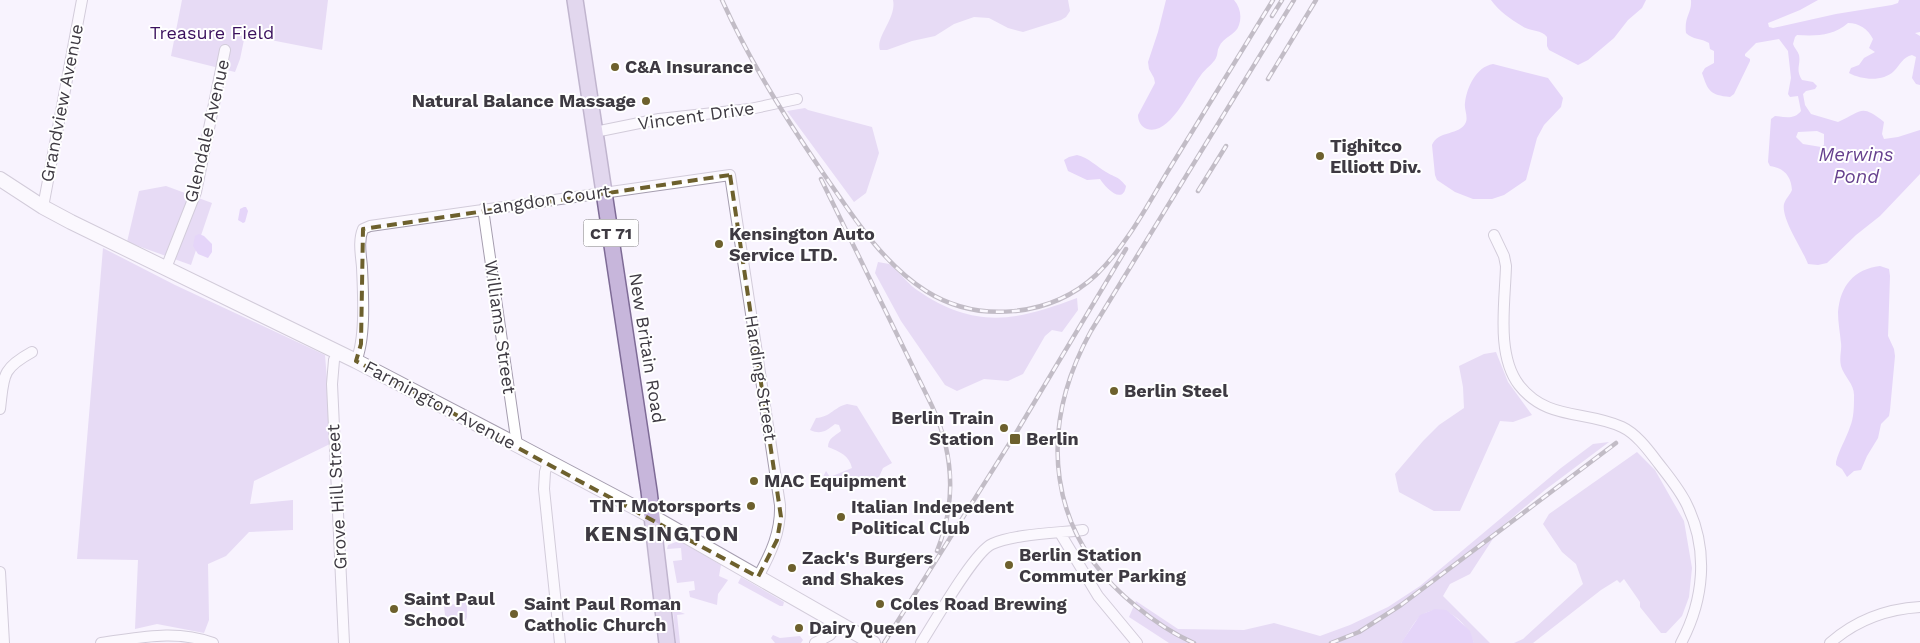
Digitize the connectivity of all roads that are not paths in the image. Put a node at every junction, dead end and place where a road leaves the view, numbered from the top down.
1 (82, 0) edge
2 (575, 0) edge
3 (225, 50) dead end
4 (797, 99) dead end
5 (595, 132) junction
6 (730, 175) joint
7 (0, 179) edge
8 (604, 192) junction
9 (43, 206) junction
10 (483, 209) junction
11 (1494, 236) dead end
12 (166, 268) junction
13 (32, 352) dead end
14 (338, 352) junction
15 (356, 361) junction
16 (0, 409) edge
17 (517, 445) junction
18 (548, 462) junction
19 (653, 517) junction
20 (1083, 530) dead end
21 (1060, 532) junction
22 (0, 572) edge
23 (758, 577) junction
24 (1920, 607) edge
25 (839, 623) junction
26 (4, 643) edge
27 (101, 643) edge
28 (213, 643) edge
29 (344, 643) edge
30 (560, 643) edge
31 (666, 643) edge
32 (815, 643) edge
33 (873, 643) edge
34 (921, 643) edge
35 (1137, 643) edge
36 (1681, 643) edge
37 (1830, 643) edge

1 - 9 street, Grandview Avenue
2 - 5 main road, New Britain Road / CT 71
3 - 12 street, Glendale Avenue
4 - 5 street, Vincent Drive
5 - 8 main road, New Britain Road / CT 71
6 - 8 street, Langdon Court
6 - 23 street, Harding Street
7 - 9 main road, Farmington Avenue
8 - 10 street, Langdon Court
8 - 19 main road, New Britain Road / CT 71
9 - 12 main road, Farmington Avenue
10 - 15 street, Langdon Court
10 - 17 street, Williams Street
11 - 36 street
12 - 14 main road, Farmington Avenue
13 - 16 street
14 - 15 main road, Farmington Avenue
14 - 29 street, Grove Hill Street
15 - 17 main road, Farmington Avenue
17 - 18 main road, Farmington Avenue
18 - 19 main road, Farmington Avenue
18 - 30 street
19 - 23 main road, Farmington Avenue
19 - 31 main road, New Britain Road / CT 71
20 - 21 street
21 - 34 street
21 - 35 street
22 - 26 street
23 - 25 main road, Farmington Avenue
24 - 37 street
25 - 32 street
25 - 33 main road, Farmington Avenue
27 - 28 street

